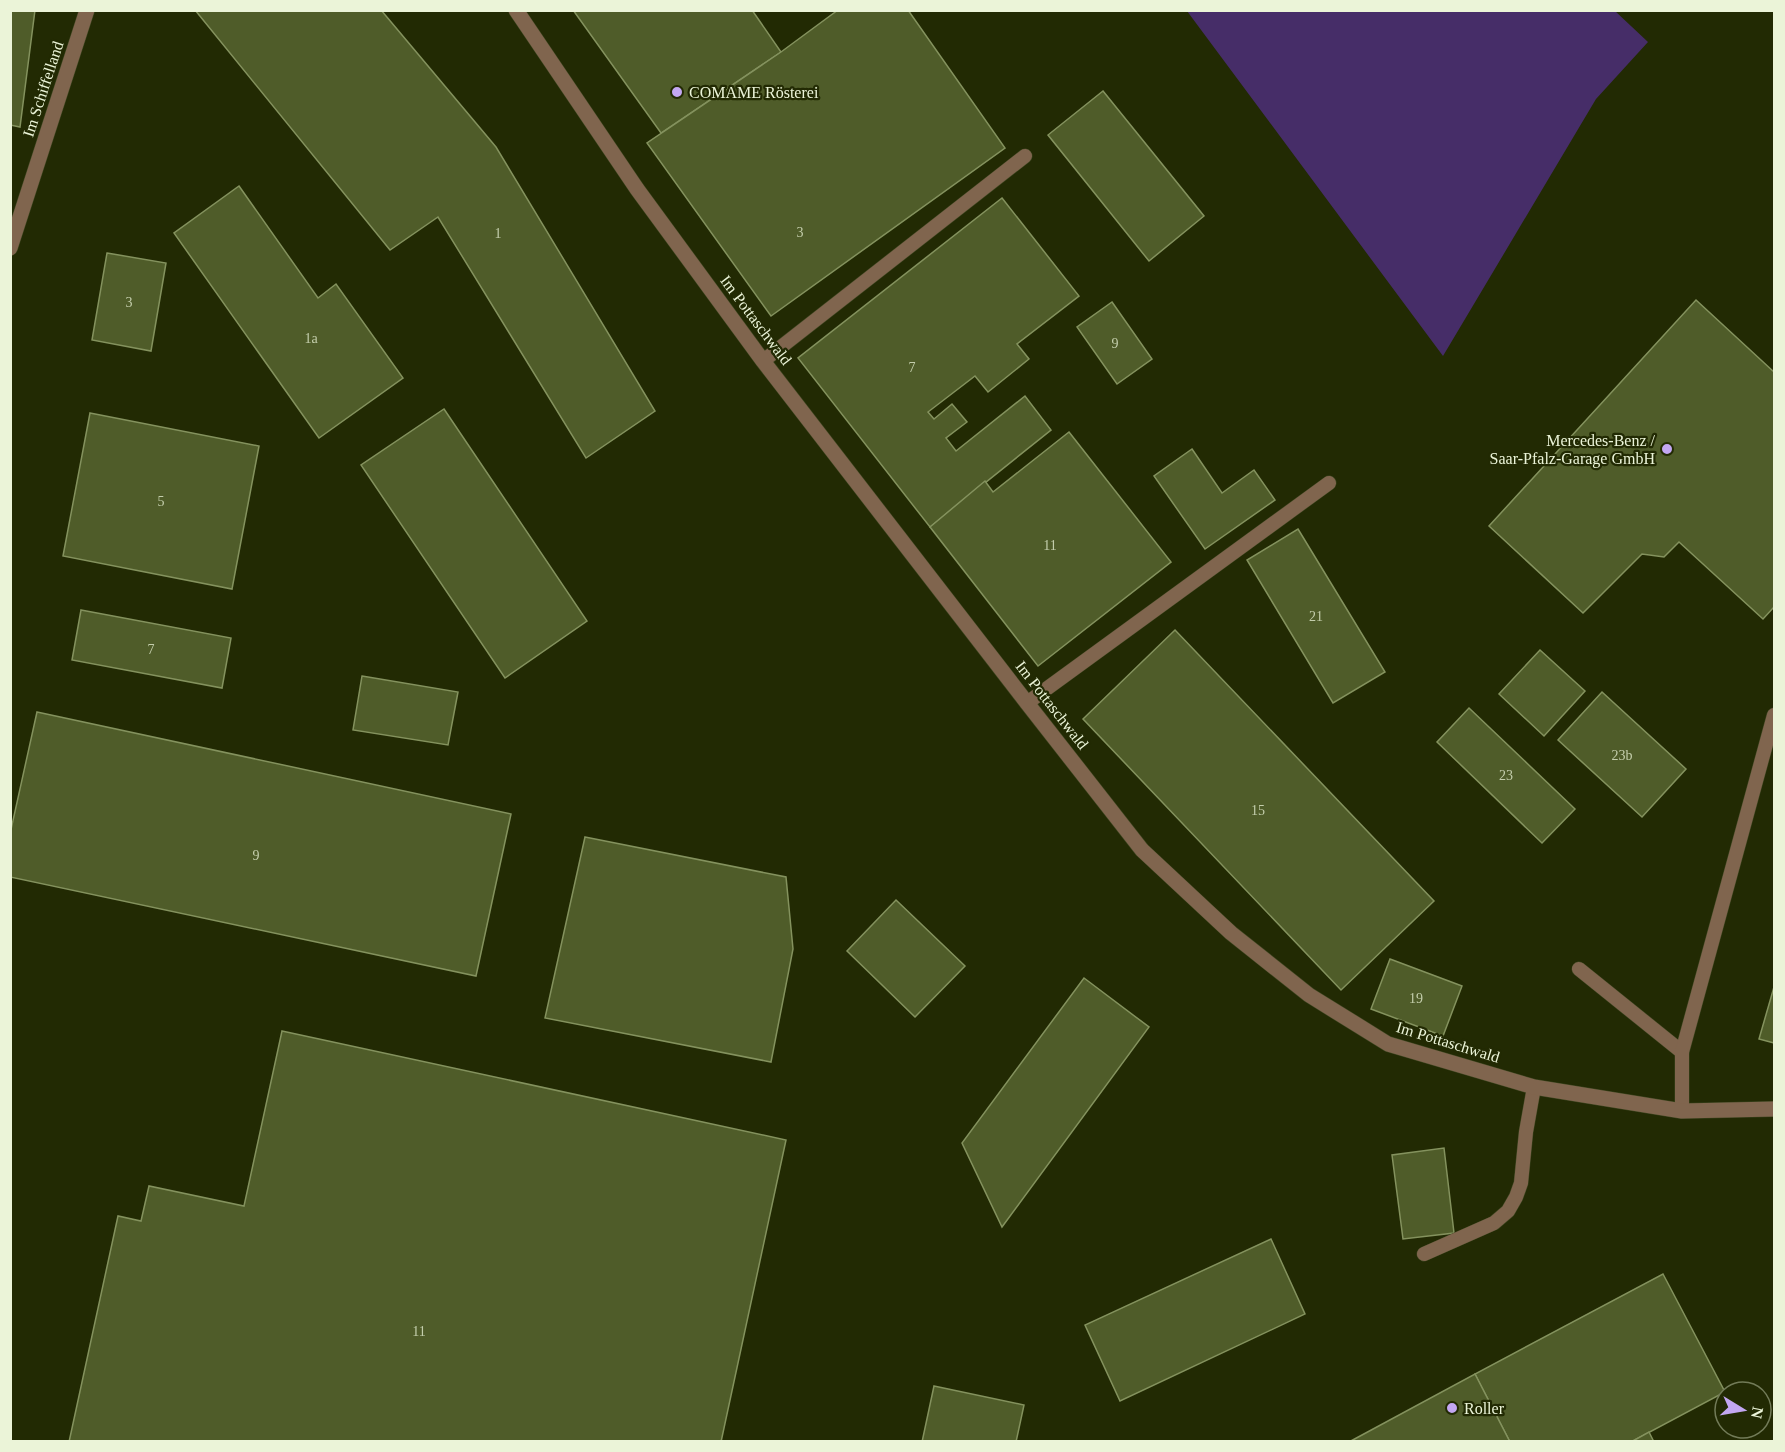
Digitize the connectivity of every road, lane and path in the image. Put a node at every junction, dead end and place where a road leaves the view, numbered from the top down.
1 (87, 10) edge
2 (516, 10) edge
3 (1025, 156) dead end
4 (10, 248) edge
5 (763, 361) junction
6 (1329, 483) dead end
7 (1028, 703) junction
8 (1774, 715) edge
9 (1579, 969) dead end
10 (1682, 1052) junction
11 (1534, 1087) junction
12 (1774, 1108) edge
13 (1682, 1111) junction
14 (1424, 1254) dead end

1 - 4 street, Im Schiffelland
2 - 5 street, Im Pottaschwald
3 - 5 lane
5 - 7 street, Im Pottaschwald
6 - 7 lane
7 - 11 street, Im Pottaschwald
8 - 10 lane
9 - 10 lane
10 - 13 lane
11 - 13 street, Im Pottaschwald
11 - 14 lane
12 - 13 street, Im Pottaschwald

